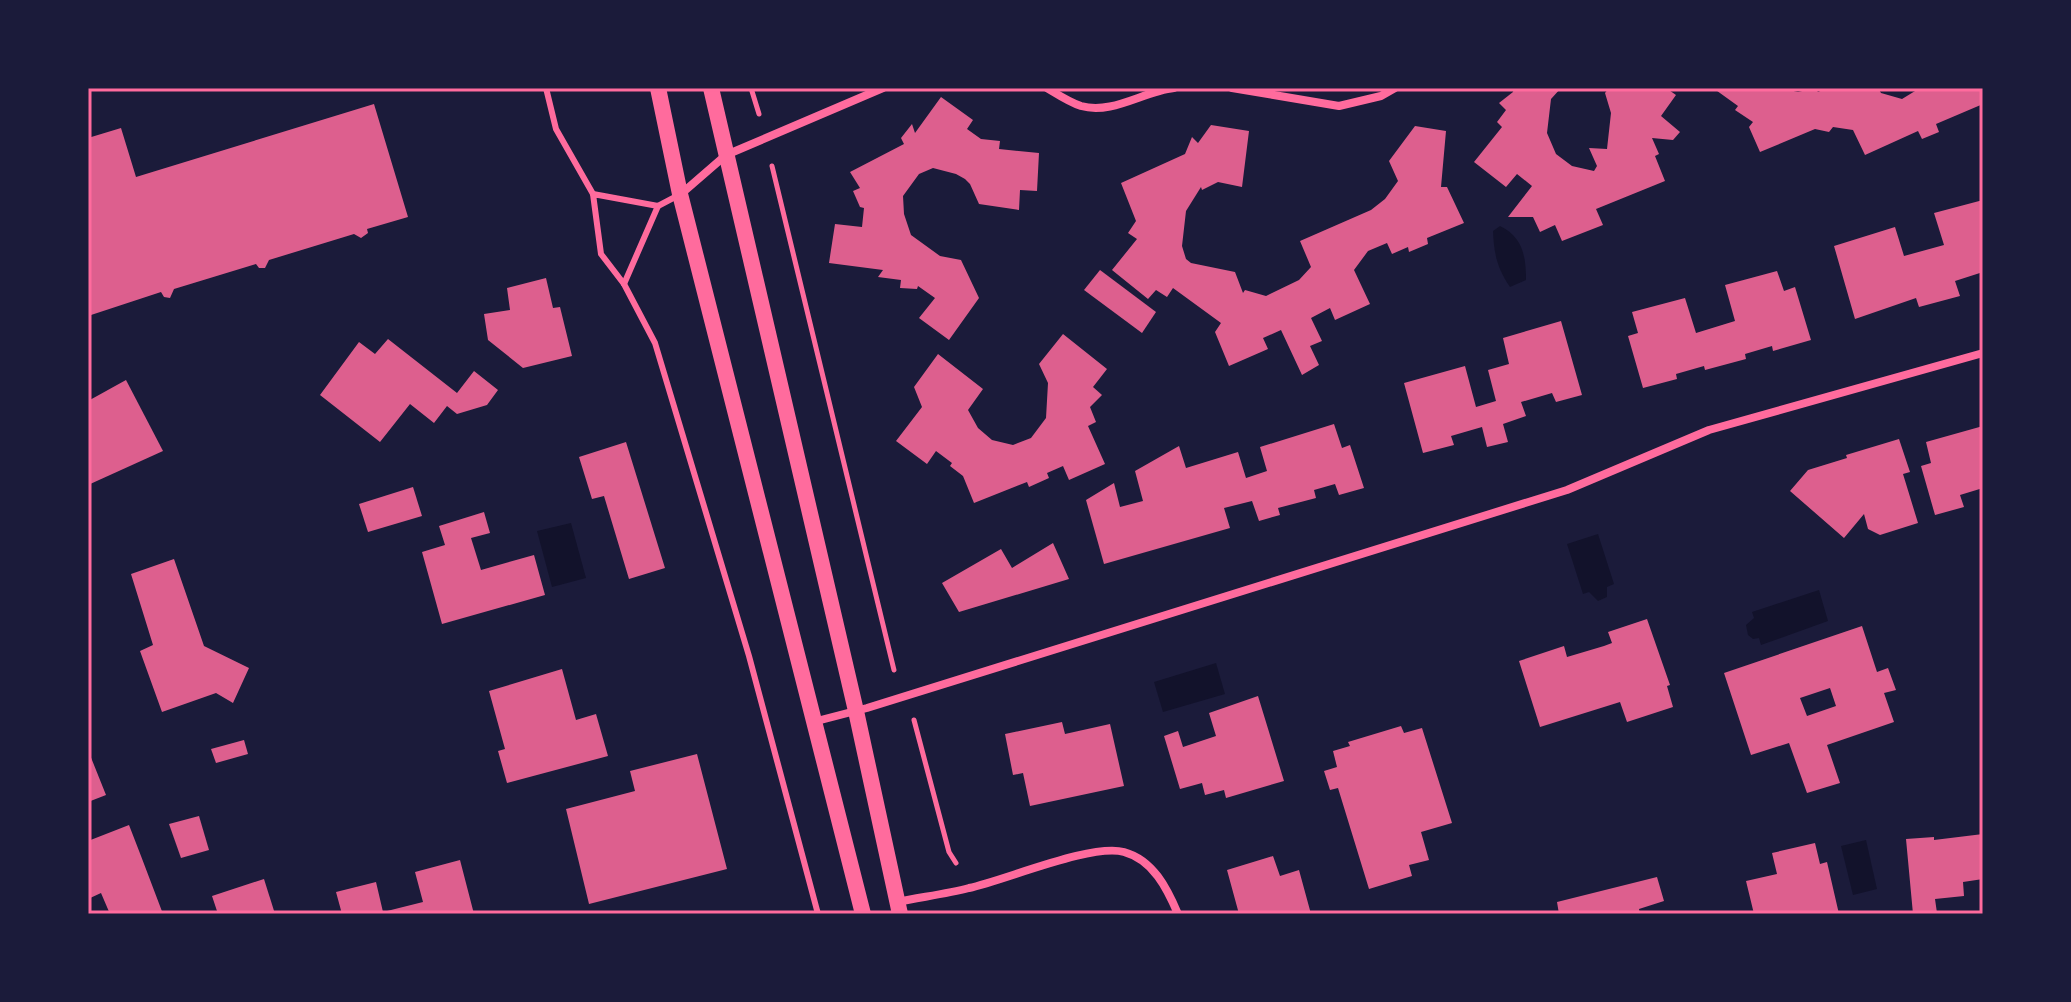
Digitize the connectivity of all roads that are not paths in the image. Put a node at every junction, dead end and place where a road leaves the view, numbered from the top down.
1 (546, 88) edge
2 (658, 88) edge
3 (711, 88) edge
4 (883, 88) edge
5 (1047, 88) edge
6 (1174, 88) edge
7 (1232, 88) edge
8 (1395, 88) edge
9 (726, 155) junction
10 (593, 194) junction
11 (680, 194) junction
12 (658, 206) junction
13 (624, 284) junction
14 (1983, 353) edge
15 (856, 711) junction
16 (812, 722) junction
17 (899, 908) edge
18 (818, 914) edge
19 (863, 914) edge
20 (1178, 914) edge

1 - 10 lane
2 - 11 main road
3 - 9 main road
4 - 9 street
5 - 6 street
7 - 8 street
9 - 11 street
9 - 15 main road
10 - 12 lane
10 - 13 lane
11 - 12 lane
11 - 16 main road
12 - 13 lane
13 - 18 lane
14 - 15 street
15 - 16 street
15 - 17 main road
16 - 19 main road
17 - 20 street

